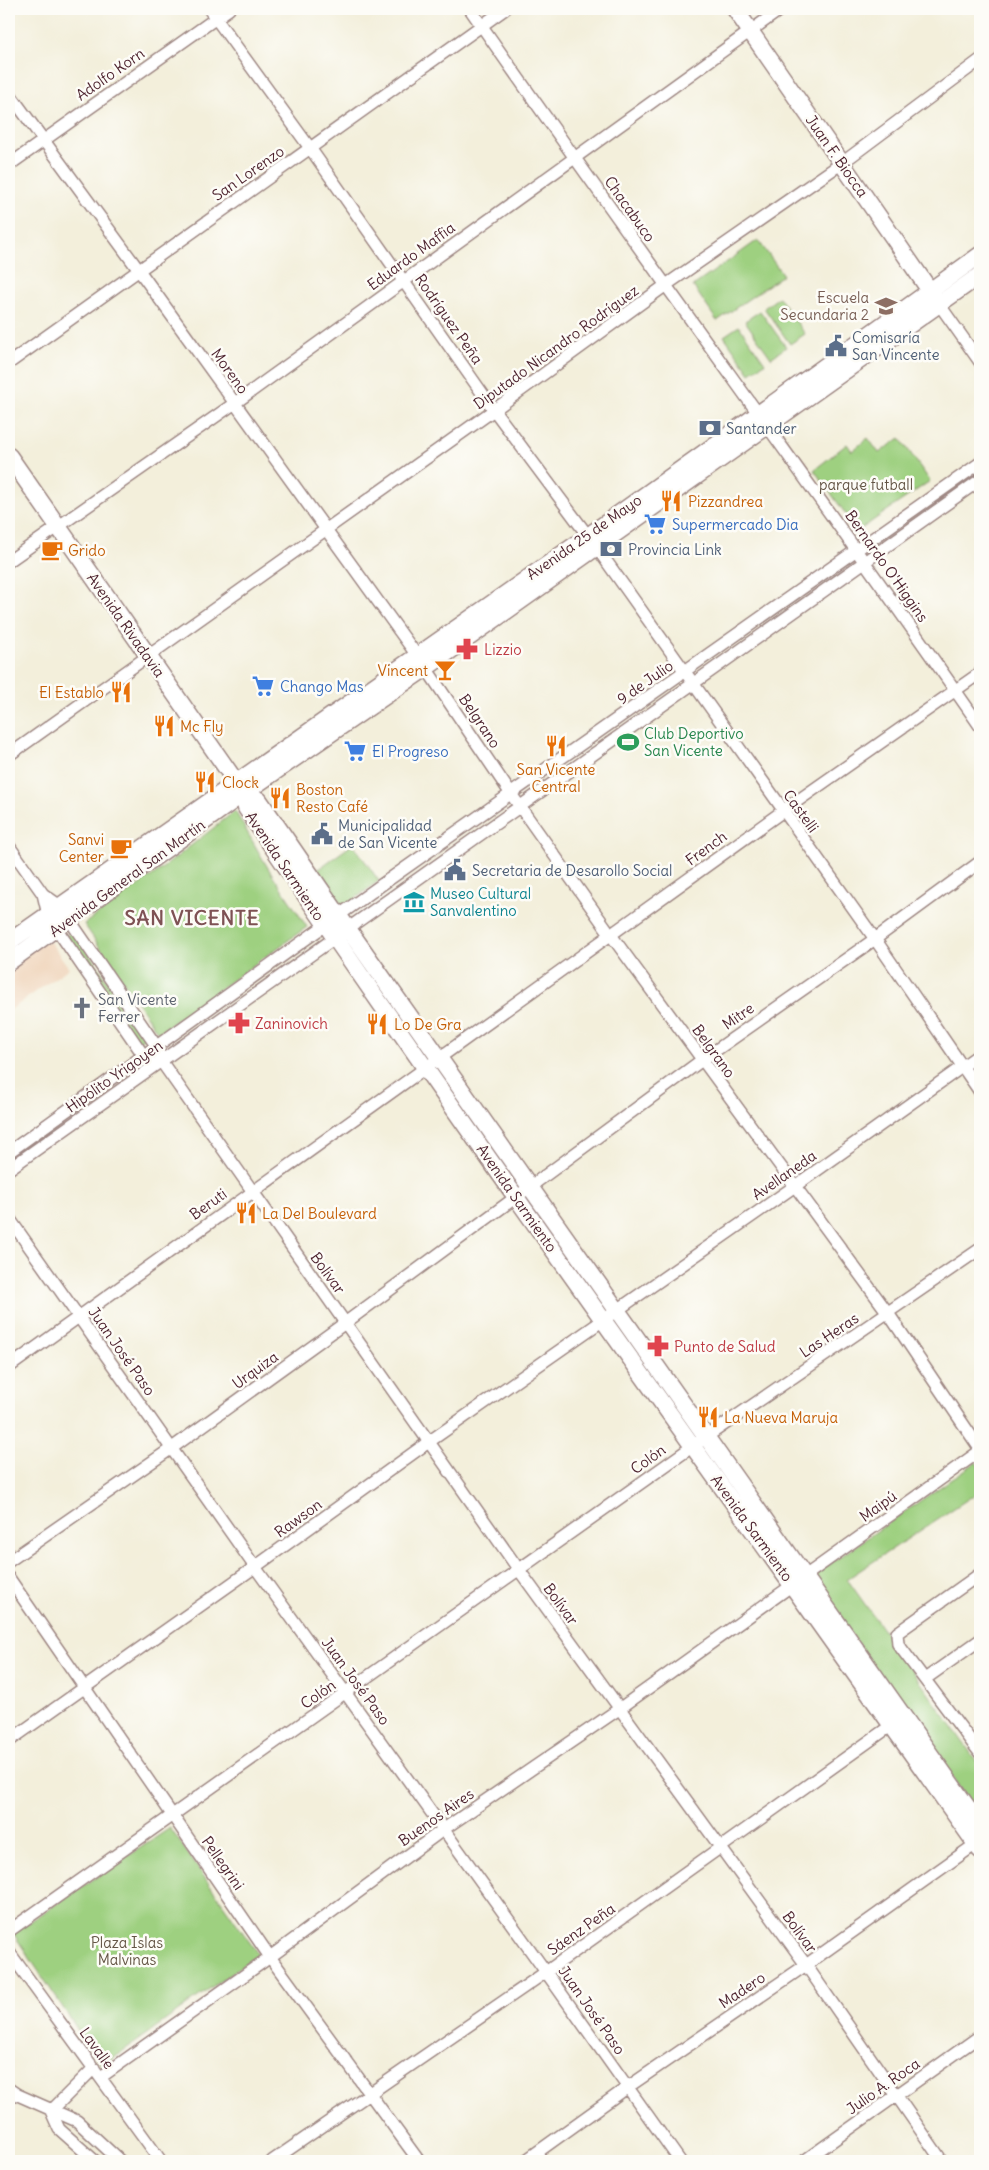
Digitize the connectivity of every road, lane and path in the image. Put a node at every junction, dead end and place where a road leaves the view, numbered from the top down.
1 (229, 9) edge
2 (470, 9) edge
3 (505, 9) edge
4 (735, 9) edge
5 (781, 9) edge
6 (212, 13) edge
7 (482, 26) junction
8 (751, 30) junction
9 (980, 60) edge
10 (9, 93) edge
11 (43, 140) junction
12 (310, 148) junction
13 (575, 157) junction
14 (842, 163) junction
15 (9, 165) edge
16 (980, 255) edge
17 (138, 269) junction
18 (980, 275) edge
19 (403, 280) junction
20 (666, 285) junction
21 (935, 297) junction
22 (980, 362) edge
23 (9, 363) edge
24 (235, 403) junction
25 (494, 410) junction
26 (762, 420) junction
27 (9, 456) edge
28 (980, 463) edge
29 (980, 480) edge
30 (58, 527) junction
31 (326, 530) junction
32 (592, 542) junction
33 (858, 551) junction
34 (9, 561) edge
35 (866, 562) junction
36 (416, 654) junction
37 (148, 657) junction
38 (426, 668) junction
39 (684, 673) junction
40 (980, 673) edge
41 (692, 684) junction
42 (956, 691) junction
43 (980, 726) edge
44 (9, 755) edge
45 (240, 787) junction
46 (511, 794) junction
47 (520, 805) junction
48 (783, 811) junction
49 (9, 846) edge
50 (980, 862) edge
51 (58, 917) junction
52 (337, 927) junction
53 (611, 935) junction
54 (875, 939) junction
55 (9, 942) edge
56 (9, 962) edge
57 (157, 1047) junction
58 (980, 1054) edge
59 (144, 1056) junction
60 (702, 1060) junction
61 (160, 1062) junction
62 (432, 1063) junction
63 (962, 1066) junction
64 (980, 1092) edge
65 (9, 1152) edge
66 (9, 1169) edge
67 (795, 1186) junction
68 (530, 1187) junction
69 (251, 1192) junction
70 (516, 1198) junction
71 (9, 1218) edge
72 (980, 1248) edge
73 (888, 1313) junction
74 (611, 1315) junction
75 (79, 1316) junction
76 (346, 1323) junction
77 (9, 1367) edge
78 (430, 1441) junction
79 (699, 1441) junction
80 (172, 1448) junction
81 (980, 1450) edge
82 (9, 1561) edge
83 (255, 1567) junction
84 (519, 1570) junction
85 (980, 1574) edge
86 (9, 1578) edge
87 (799, 1581) junction
88 (980, 1640) edge
89 (925, 1680) junction
90 (85, 1688) junction
91 (346, 1692) junction
92 (619, 1709) junction
93 (898, 1721) junction
94 (9, 1741) edge
95 (980, 1753) edge
96 (173, 1816) junction
97 (980, 1824) edge
98 (444, 1829) junction
99 (979, 1845) edge
100 (721, 1848) junction
101 (9, 1931) edge
102 (9, 1952) edge
103 (270, 1957) junction
104 (806, 1965) junction
105 (546, 1972) junction
106 (980, 2036) edge
107 (97, 2073) junction
108 (628, 2087) junction
109 (9, 2089) edge
110 (370, 2094) junction
111 (897, 2094) junction
112 (51, 2111) junction
113 (95, 2161) edge
114 (120, 2161) edge
115 (161, 2161) edge
116 (272, 2161) edge
117 (419, 2161) edge
118 (525, 2161) edge
119 (680, 2161) edge
120 (804, 2161) edge
121 (942, 2161) edge

1 - 6 street, Adolfo Korn
2 - 7 street, Chacabuco
3 - 7 street, San Lorenzo
4 - 8 main road, Juan F. Biocca
5 - 8 street, Eduardo Maffia
6 - 11 street, Adolfo Korn
6 - 12 street, Rodríguez Peña
7 - 12 street, San Lorenzo
7 - 13 street, Chacabuco
8 - 13 street, Eduardo Maffia
8 - 14 main road, Juan F. Biocca
9 - 14 street, Diputado Nicandro Rodríguez
10 - 11 street, Moreno
11 - 15 street, Adolfo Korn
11 - 17 street, Moreno
12 - 17 street, San Lorenzo
12 - 19 street, Rodríguez Peña
13 - 19 street, Eduardo Maffia
13 - 20 street, Chacabuco
14 - 20 street, Diputado Nicandro Rodríguez
14 - 21 main road, Juan F. Biocca
16 - 21 main road
17 - 23 street, San Lorenzo
17 - 24 street, Moreno
18 - 21 main road
19 - 24 street, Eduardo Maffia
19 - 25 street, Rodríguez Peña
20 - 25 street, Diputado Nicandro Rodríguez
20 - 26 street, Chacabuco
21 - 22 street
21 - 26 main road, Avenida 25 de Mayo
24 - 30 street, Eduardo Maffia
24 - 31 street, Moreno
25 - 31 street, Diputado Nicandro Rodríguez
25 - 32 street, Rodríguez Peña
26 - 32 main road, Avenida 25 de Mayo
26 - 33 street, Bernardo O'Higgins
27 - 30 main road, Avenida Rivadavia
28 - 33 street, 9 de Julio
29 - 35 street, 9 de Julio
30 - 34 street, Eduardo Maffia
30 - 37 main road, Avenida Rivadavia
31 - 36 street, Moreno
31 - 37 street, Diputado Nicandro Rodríguez
32 - 36 main road, Avenida 25 de Mayo
32 - 38 main road, Avenida 25 de Mayo
32 - 39 street, Castelli
33 - 35 street, Bernardo O'Higgins
33 - 39 street, 9 de Julio
35 - 41 street, 9 de Julio
35 - 42 street, Bernardo O'Higgins
36 - 38 street, Moreno
36 - 45 main road, Avenida 25 de Mayo
37 - 44 street, Diputado Nicandro Rodríguez
37 - 45 main road, Avenida Rivadavia
38 - 45 main road, Avenida 25 de Mayo
38 - 46 street, Belgrano
39 - 41 street, Castelli
39 - 46 street, 9 de Julio
40 - 42 street, French
41 - 47 street, 9 de Julio
41 - 48 street, Castelli
42 - 43 street, Bernardo O'Higgins
42 - 48 street, French
45 - 51 main road, Avenida General San Martín
45 - 52 main road, Avenida Sarmiento
46 - 47 street, Belgrano
46 - 52 street, 9 de Julio
47 - 52 street, 9 de Julio
47 - 53 street, Belgrano
48 - 53 street, French
48 - 54 street, Castelli
49 - 51 street, Bolívar
50 - 54 street, Mitre
51 - 55 main road, Avenida General San Martín
51 - 56 main road, Avenida General San Martín
51 - 57 street, Bolívar
51 - 59 street, Bolívar
52 - 57 street, Hipólito Yrigoyen
52 - 61 street, Hipólito Yrigoyen
52 - 62 main road, Avenida Sarmiento
53 - 60 street, Belgrano
53 - 62 street, French
54 - 60 street, Mitre
54 - 63 street, Castelli
57 - 59 street, Hipólito Yrigoyen
57 - 61 street, Bolívar
58 - 63 street, Avellaneda
59 - 61 street
59 - 65 street, Hipólito Yrigoyen
60 - 67 street, Belgrano
60 - 68 street, Mitre
61 - 66 street, Hipólito Yrigoyen
61 - 69 street, Bolívar
62 - 68 main road, Avenida Sarmiento
62 - 69 street, Beruti
62 - 70 main road, Avenida Sarmiento
63 - 64 street, Castelli
63 - 67 street, Avellaneda
67 - 73 street, Belgrano
67 - 74 street, Avellaneda
68 - 70 street, Mitre
68 - 74 main road, Avenida Sarmiento
69 - 75 street, Beruti
69 - 76 street, Bolívar
70 - 74 main road, Avenida Sarmiento
70 - 76 street, Urquiza
71 - 75 street, Juan José Paso
72 - 73 street, Las Heras
73 - 79 street, Las Heras
73 - 81 street, Belgrano
74 - 78 street, Rawson
74 - 79 main road, Avenida Sarmiento
75 - 77 street, Beruti
75 - 80 street, Juan José Paso
76 - 78 street, Bolívar
76 - 80 street, Urquiza
78 - 83 street, Rawson
78 - 84 street, Bolívar
79 - 84 street, Colón
79 - 87 main road, Avenida Sarmiento
80 - 82 street, Urquiza
80 - 83 street, Juan José Paso
81 - 87 street, Maipú
83 - 90 street, Rawson
83 - 91 street, Juan José Paso
84 - 91 street, Colón
84 - 92 street, Bolívar
85 - 89 street
86 - 90 street, Pellegrini
87 - 92 street, Buenos Aires
87 - 93 main road, Avenida Sarmiento
88 - 89 street
89 - 95 street
90 - 94 street, Rawson
90 - 96 street, Pellegrini
91 - 96 street, Colón
91 - 98 street, Juan José Paso
92 - 98 street, Buenos Aires
92 - 100 street, Bolívar
93 - 97 main road, Avenida Sarmiento
93 - 99 main road, Avenida Sarmiento
93 - 100 street, Sáenz Peña
96 - 101 street, Colón
96 - 103 street, Pellegrini
98 - 103 street, Buenos Aires
98 - 105 street, Juan José Paso
99 - 104 street, Madero
100 - 104 street, Bolívar
100 - 105 street, Sáenz Peña
102 - 107 street, Lavalle
103 - 107 street, Buenos Aires
103 - 110 street, Pellegrini
104 - 108 street, Madero
104 - 111 street, Bolívar
105 - 108 street, Juan José Paso
105 - 110 street, Sáenz Peña
106 - 111 street, Julio A. Roca
107 - 112 street, Buenos Aires
107 - 115 street, Lavalle
108 - 118 street, Madero
108 - 119 street, Juan José Paso
109 - 112 street
110 - 116 street, Sáenz Peña
110 - 117 street, Pellegrini
111 - 120 street, Julio A. Roca
111 - 121 street, Bolívar
112 - 113 street
112 - 114 street

